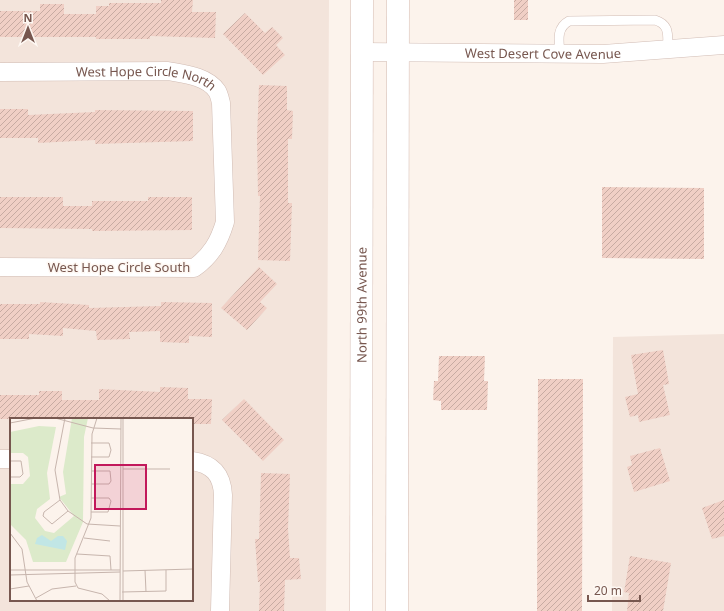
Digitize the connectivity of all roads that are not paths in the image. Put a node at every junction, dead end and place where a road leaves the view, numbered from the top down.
1 (362, 0) edge
2 (398, 0) edge
3 (724, 45) edge
4 (668, 50) junction
5 (362, 52) junction
6 (398, 53) junction
7 (560, 54) junction
8 (0, 72) edge
9 (224, 163) joint
10 (0, 267) edge
11 (193, 461) edge
12 (220, 611) edge
13 (361, 611) edge
14 (397, 611) edge

1 - 5 main road, North 99th Avenue
2 - 6 main road
3 - 4 street, West Desert Cove Avenue
4 - 7 street, West Desert Cove Avenue
4 - 7 lane
5 - 6 street, West Desert Cove Avenue
5 - 13 main road, North 99th Avenue
6 - 7 street, West Desert Cove Avenue
6 - 14 main road
8 - 9 street, West Hope Circle North
9 - 10 street, West Hope Circle South
11 - 12 street

